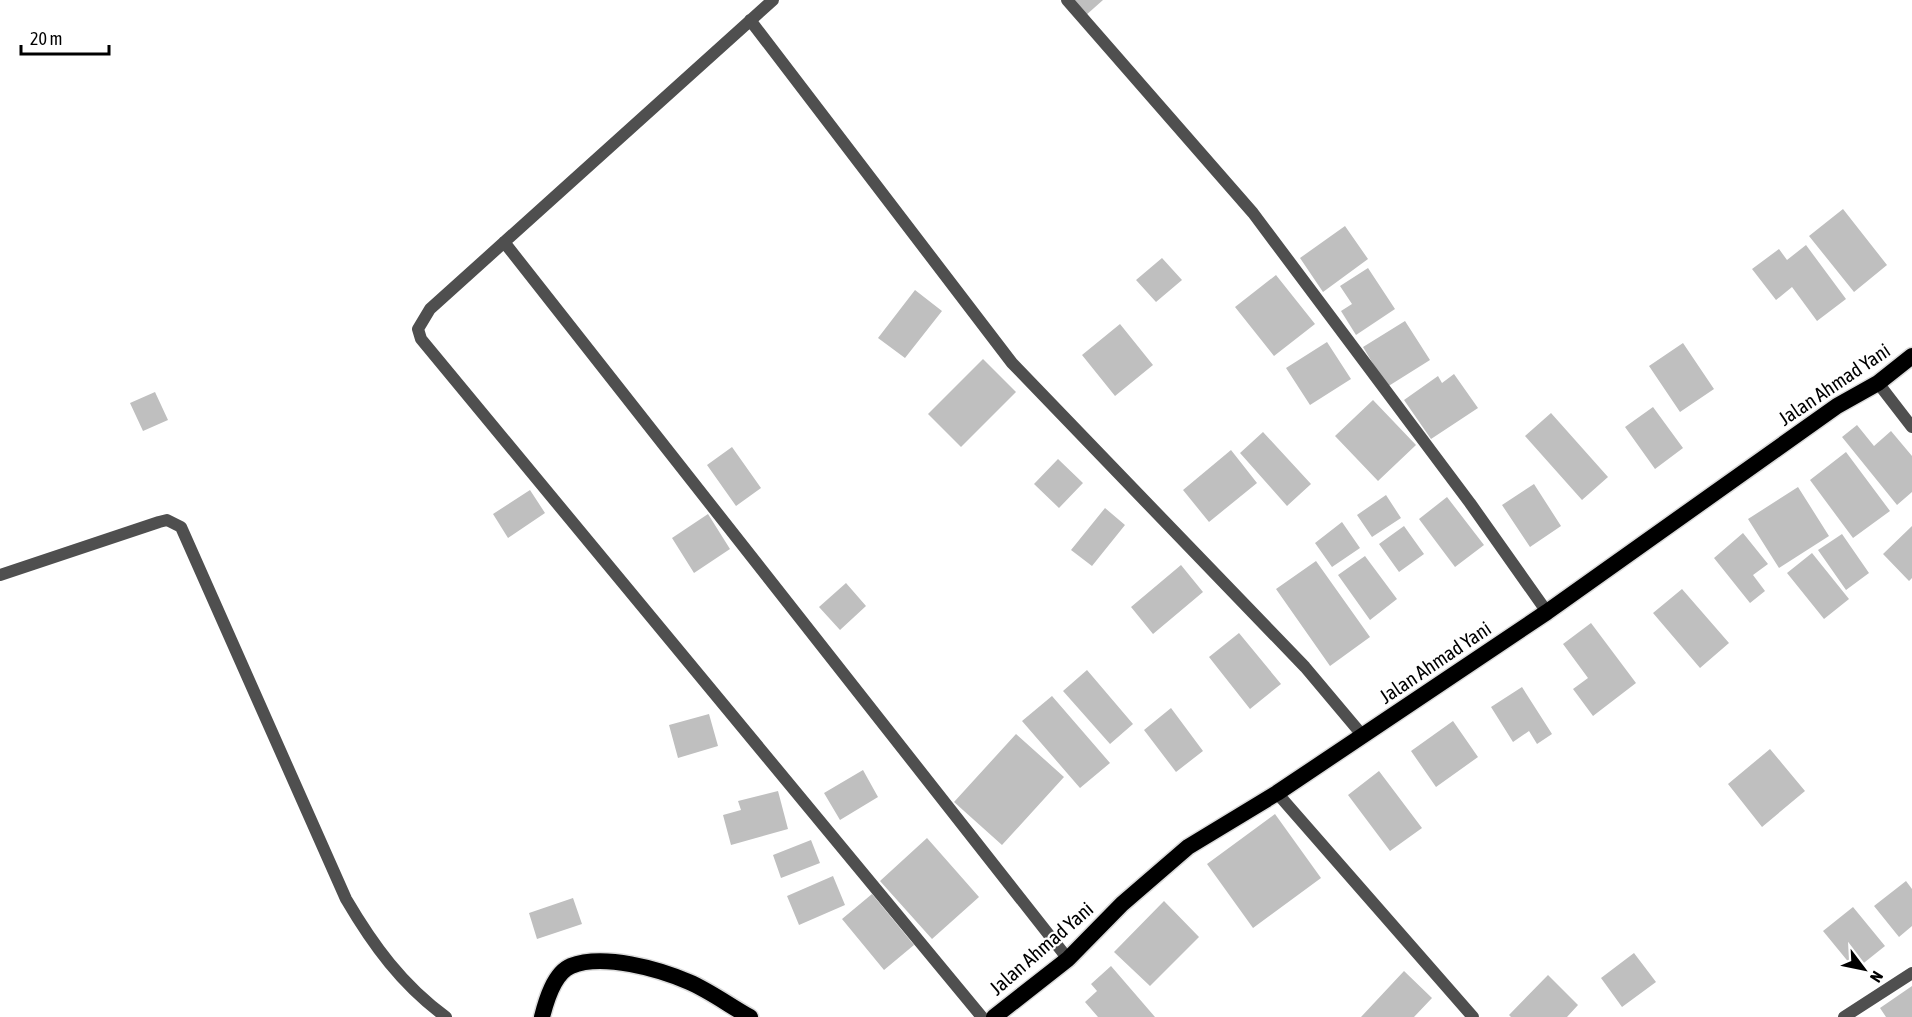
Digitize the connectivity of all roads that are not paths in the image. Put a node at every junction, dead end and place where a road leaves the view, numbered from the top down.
1 (773, 0) edge
2 (1067, 0) edge
3 (750, 20) junction
4 (504, 242) junction
5 (1912, 356) edge
6 (1878, 383) junction
7 (1912, 427) edge
8 (0, 575) edge
9 (1547, 612) junction
10 (1363, 736) junction
11 (1277, 793) junction
12 (1068, 959) junction
13 (1912, 973) edge
14 (999, 1015) edge
15 (446, 1017) edge
16 (542, 1017) edge
17 (750, 1017) edge
18 (982, 1017) edge
19 (1473, 1017) edge
20 (1844, 1017) edge

1 - 3 street
2 - 9 street
3 - 4 street
3 - 10 street
4 - 12 street
4 - 18 street
5 - 6 highway, Jalan Ahmad Yani
6 - 7 street
6 - 9 highway, Jalan Ahmad Yani
8 - 15 street
9 - 10 highway, Jalan Ahmad Yani
10 - 11 highway, Jalan Ahmad Yani
11 - 12 highway, Jalan Ahmad Yani
11 - 19 street
12 - 14 highway, Jalan Ahmad Yani
13 - 20 street
16 - 17 highway

